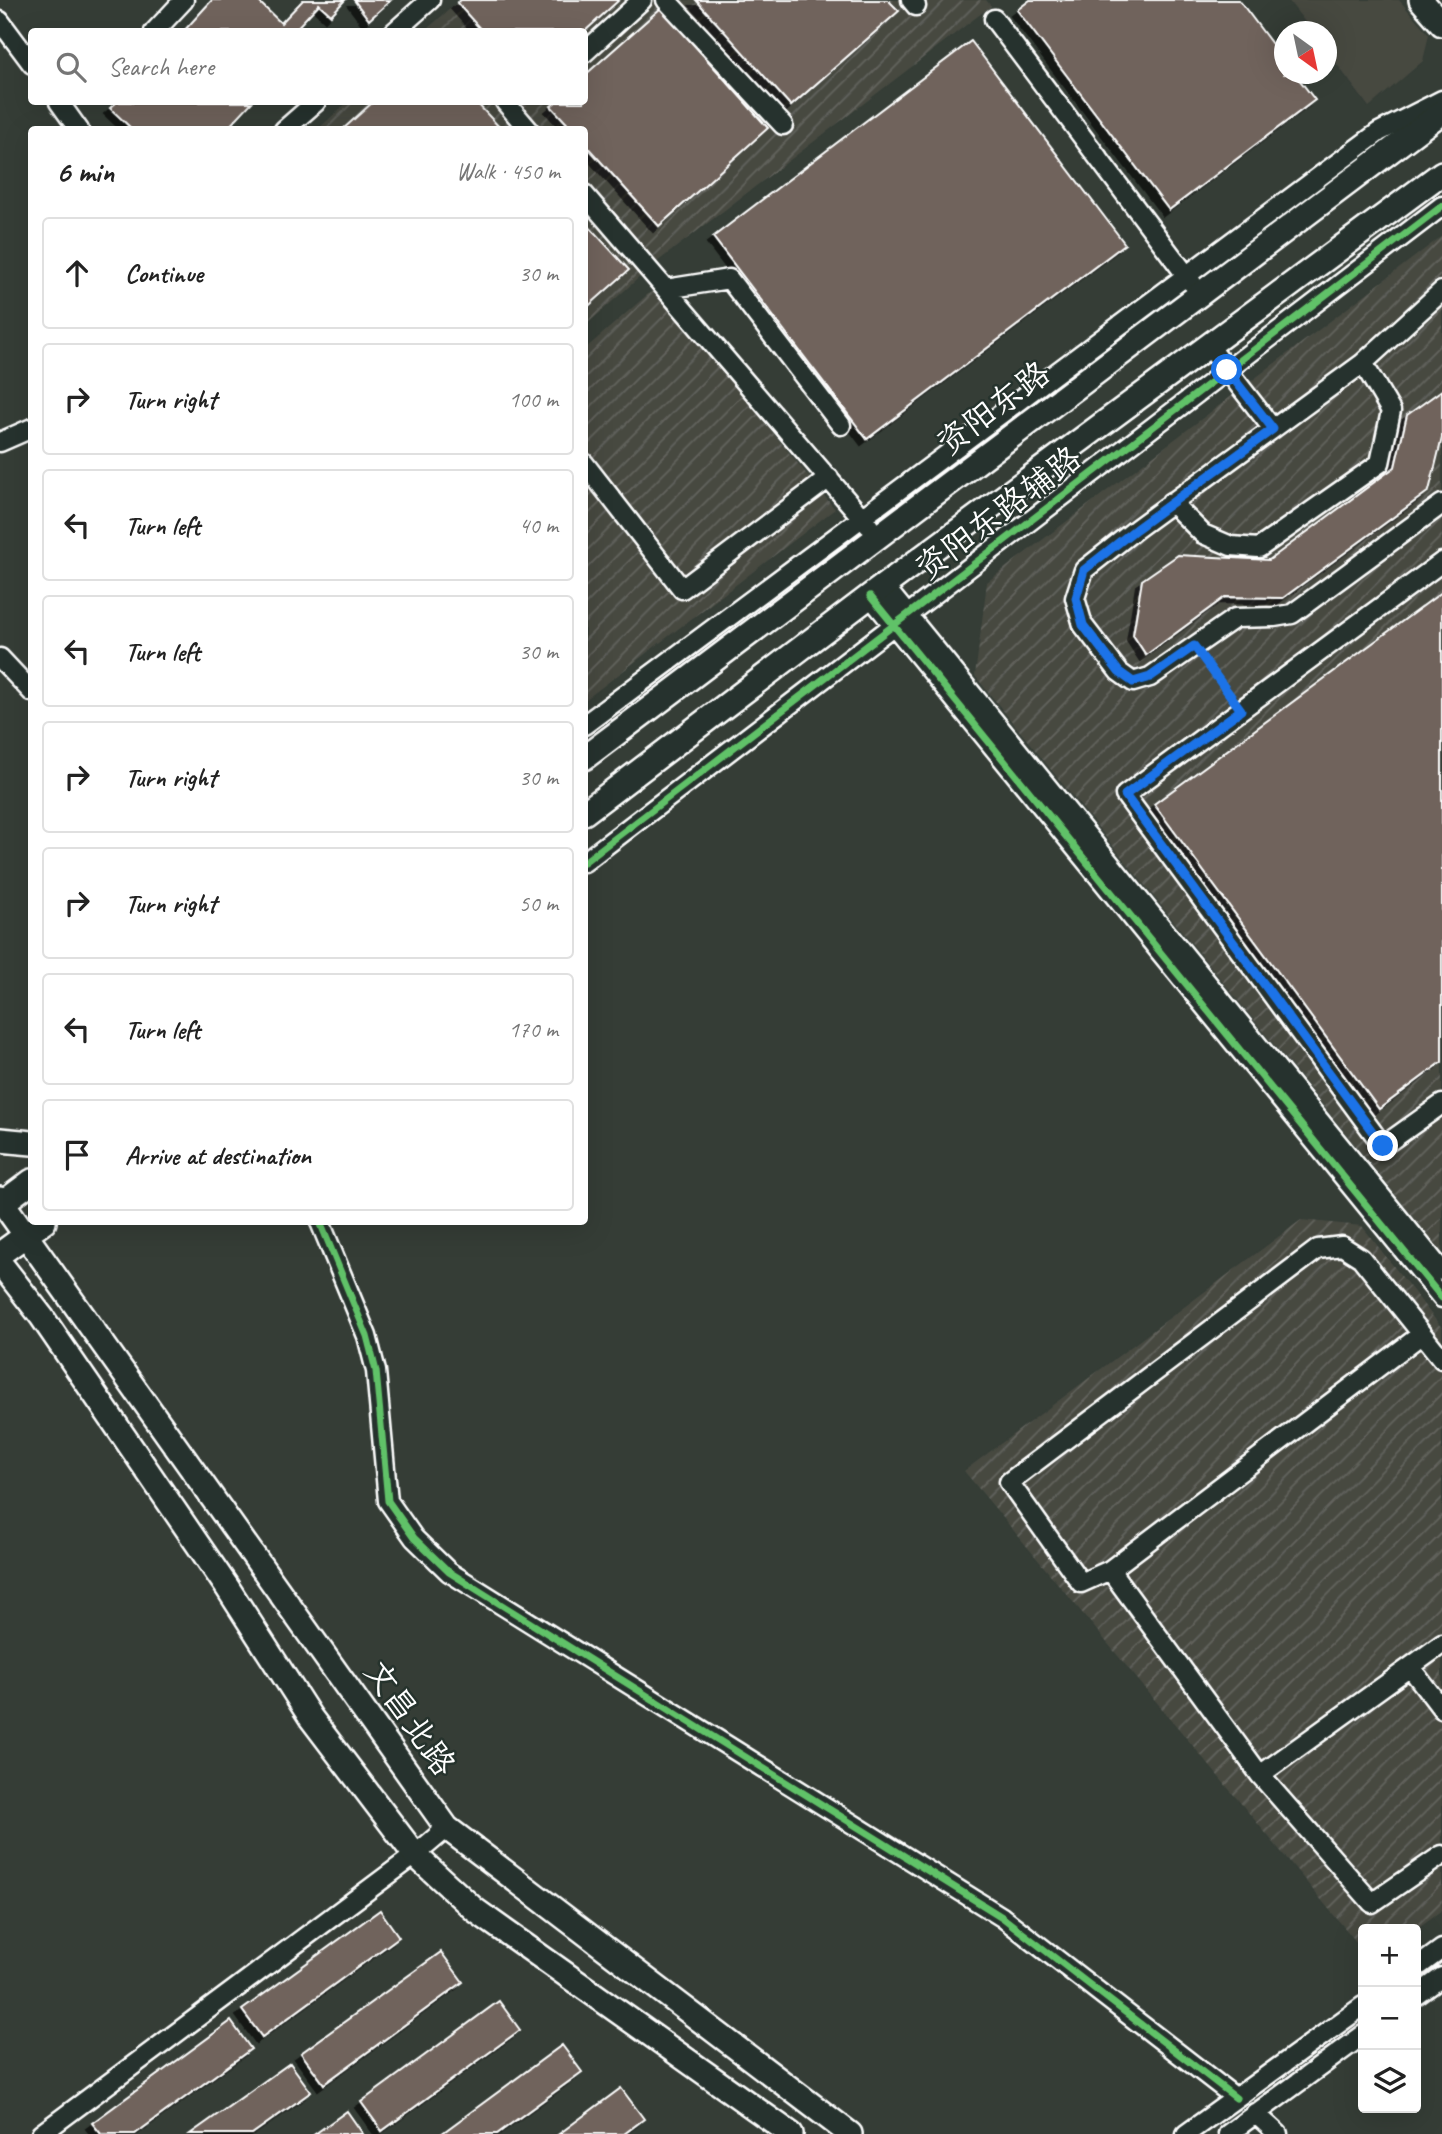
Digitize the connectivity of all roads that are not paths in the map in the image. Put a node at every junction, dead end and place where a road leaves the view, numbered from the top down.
1 (184, 0) edge
2 (430, 0) edge
3 (642, 0) edge
4 (666, 0) edge
5 (1421, 0) edge
6 (994, 19) dead end
7 (0, 21) edge
8 (1442, 24) edge
9 (158, 28) edge
10 (398, 28) edge
11 (588, 49) edge
12 (28, 59) edge
13 (1442, 100) edge
14 (61, 105) edge
15 (313, 105) edge
16 (508, 105) edge
17 (1442, 112) edge
18 (783, 125) dead end
19 (76, 126) edge
20 (289, 126) edge
21 (526, 126) edge
22 (1442, 173) edge
23 (588, 199) edge
24 (1442, 206) edge
25 (1193, 285) junction
26 (666, 289) junction
27 (1442, 291) edge
28 (1208, 345) junction
29 (1363, 363) junction
30 (1227, 370) junction
31 (841, 425) dead end
32 (1273, 429) junction
33 (28, 430) edge
34 (0, 442) edge
35 (588, 468) edge
36 (829, 478) junction
37 (1171, 502) junction
38 (1442, 504) edge
39 (862, 518) junction
40 (877, 538) junction
41 (1442, 562) edge
42 (877, 591) junction
43 (900, 619) junction
44 (0, 658) edge
45 (28, 688) edge
46 (588, 722) edge
47 (588, 755) edge
48 (588, 810) edge
49 (588, 859) edge
50 (1442, 1104) edge
51 (0, 1140) edge
52 (28, 1144) edge
53 (28, 1184) edge
54 (1, 1202) edge
55 (28, 1223) edge
56 (321, 1225) edge
57 (35, 1228) edge
58 (0, 1254) edge
59 (0, 1263) edge
60 (1442, 1271) edge
61 (1442, 1298) edge
62 (1422, 1334) junction
63 (1442, 1359) edge
64 (1110, 1570) junction
65 (1442, 1644) edge
66 (1410, 1667) junction
67 (1442, 1709) edge
68 (1260, 1775) junction
69 (447, 1828) junction
70 (415, 1855) junction
71 (1442, 1855) edge
72 (1442, 1949) edge
73 (1421, 1964) edge
74 (1442, 1977) edge
75 (1421, 1993) edge
76 (1358, 2010) edge
77 (1358, 2039) edge
78 (1236, 2098) junction
79 (1255, 2113) junction
80 (41, 2134) edge
81 (791, 2134) edge
82 (850, 2134) edge
83 (1186, 2134) edge
84 (1228, 2134) edge
85 (1278, 2134) edge

1 - 9 street
2 - 10 street
3 - 11 street
4 - 18 street
5 - 8 main road
6 - 25 street
7 - 12 street
13 - 25 street
14 - 19 street
15 - 20 street
16 - 21 street
17 - 25 main road, 资阳东路
22 - 28 main road
23 - 26 street
24 - 30 street, 资阳东路辅路
25 - 39 street
25 - 40 main road, 资阳东路
26 - 31 street
26 - 36 street
27 - 29 street
28 - 30 street
28 - 42 main road
29 - 32 street
29 - 37 street
30 - 32 street
30 - 43 street, 资阳东路辅路
32 - 37 street
33 - 34 street
35 - 36 street
36 - 39 street
37 - 38 street
39 - 40 street
39 - 46 street
40 - 47 main road, 资阳东路
41 - 50 street
42 - 43 street
42 - 48 main road
43 - 49 street, 资阳东路辅路
43 - 60 street
43 - 61 street
44 - 45 street
51 - 52 main road
53 - 54 main road
54 - 55 main road, 文昌北路
56 - 78 street
57 - 58 main road
57 - 69 main road, 文昌北路
59 - 70 main road
62 - 63 street
62 - 64 street
62 - 64 street
64 - 68 street
65 - 66 street
66 - 67 street
66 - 68 street
68 - 71 street
69 - 70 street
69 - 82 main road, 文昌北路
70 - 80 street
70 - 81 main road
72 - 73 street
74 - 75 street
76 - 78 street
77 - 79 street
78 - 83 street
79 - 84 street
79 - 85 street

